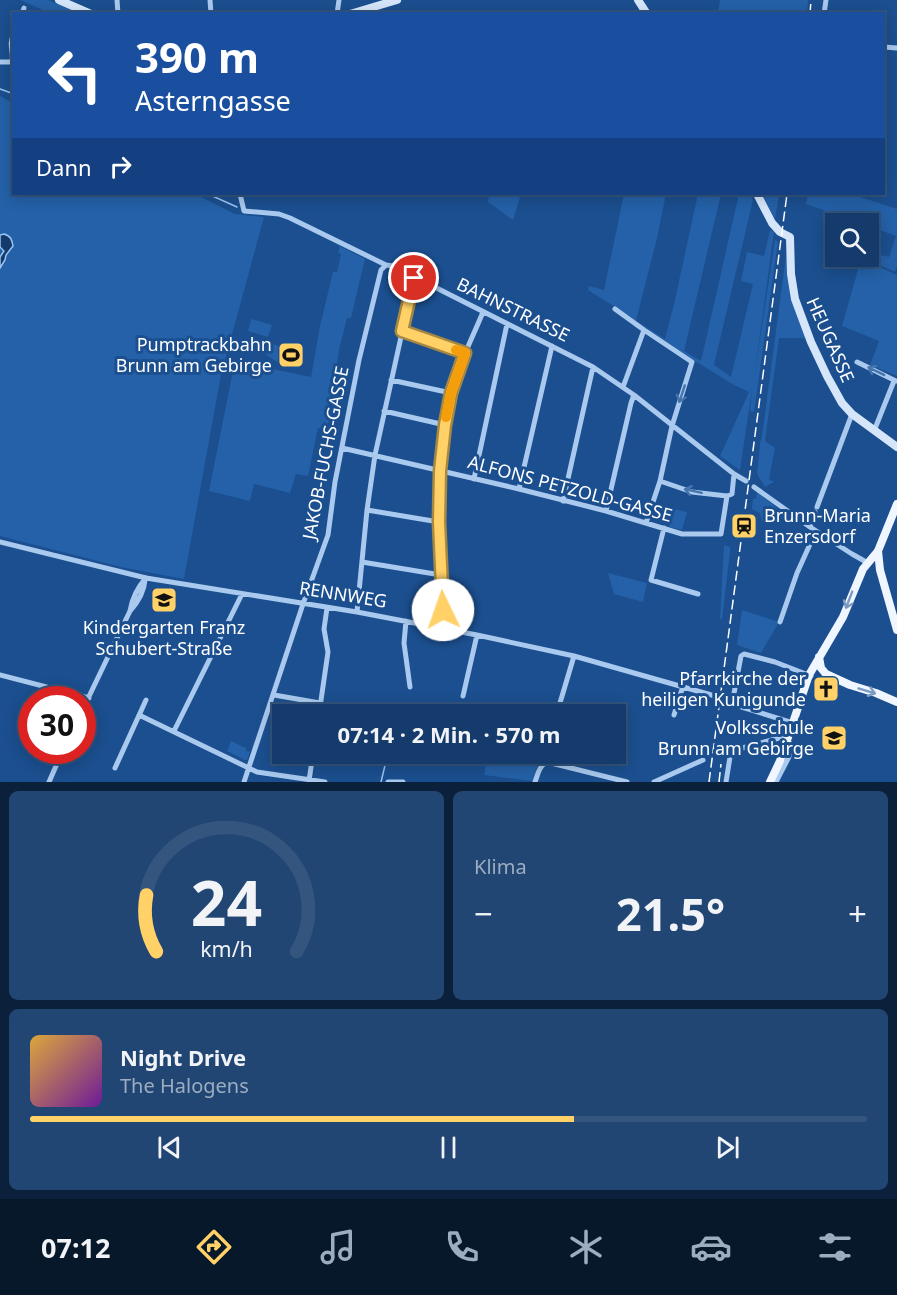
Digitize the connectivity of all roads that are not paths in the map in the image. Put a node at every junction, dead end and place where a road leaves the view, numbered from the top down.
1 (59, 0) edge
2 (397, 0) edge
3 (86, 12) edge
4 (357, 12) edge
5 (240, 195) edge
6 (758, 195) edge
7 (386, 265) junction
8 (414, 278) junction
9 (615, 309) dead end
10 (483, 312) junction
11 (507, 324) junction
12 (644, 330) junction
13 (402, 331) junction
14 (552, 346) junction
15 (465, 353) junction
16 (857, 362) dead end
17 (593, 367) junction
18 (391, 380) junction
19 (896, 381) edge
20 (623, 387) junction
21 (451, 393) junction
22 (634, 395) junction
23 (384, 411) junction
24 (852, 414) junction
25 (445, 425) junction
26 (672, 426) junction
27 (874, 431) junction
28 (897, 447) edge
29 (342, 448) junction
30 (375, 455) junction
31 (440, 471) junction
32 (734, 474) junction
33 (474, 479) junction
34 (660, 481) junction
35 (746, 481) dead end
36 (754, 487) dead end
37 (519, 489) junction
38 (727, 496) junction
39 (563, 501) junction
40 (897, 504) edge
41 (367, 510) junction
42 (606, 511) junction
43 (439, 522) junction
44 (646, 523) junction
45 (664, 528) junction
46 (813, 529) junction
47 (0, 542) edge
48 (878, 551) junction
49 (362, 562) junction
50 (868, 563) junction
51 (880, 570) junction
52 (441, 576) junction
53 (146, 578) junction
54 (242, 594) junction
55 (698, 594) dead end
56 (303, 604) junction
57 (327, 608) junction
58 (357, 612) junction
59 (406, 621) junction
60 (780, 622) dead end
61 (444, 627) junction
62 (897, 630) edge
63 (477, 634) junction
64 (574, 656) junction
65 (819, 656) junction
66 (825, 674) junction
67 (0, 675) edge
68 (809, 679) junction
69 (43, 686) edge
70 (95, 686) edge
71 (683, 686) junction
72 (410, 687) dead end
73 (274, 695) junction
74 (463, 696) dead end
75 (715, 696) dead end
76 (146, 700) dead end
77 (895, 701) edge
78 (320, 703) joint
79 (560, 704) edge
80 (139, 715) junction
81 (674, 715) dead end
82 (793, 723) junction
83 (174, 731) junction
84 (788, 738) junction
85 (703, 760) dead end
86 (57, 764) edge
87 (311, 764) edge
88 (115, 768) dead end
89 (249, 768) junction
90 (309, 781) edge
91 (49, 782) edge
92 (244, 782) edge
93 (325, 782) edge
94 (388, 782) edge
95 (403, 782) edge
96 (535, 782) edge
97 (627, 782) edge
98 (654, 782) edge
99 (726, 782) edge
100 (770, 782) edge
101 (776, 782) edge

1 - 3 street
2 - 4 street
5 - 7 street, BAHNSTRASSE
6 - 24 street, HEUGASSE
7 - 8 street, BAHNSTRASSE
7 - 29 street, JAKOB-FUCHS-GASSE
8 - 10 street, BAHNSTRASSE
8 - 13 street
9 - 12 street
10 - 11 street, BAHNSTRASSE
10 - 15 street
11 - 14 street, BAHNSTRASSE
11 - 33 street
12 - 20 street
12 -> 26 street
13 - 15 street
13 - 18 street
14 - 17 street, BAHNSTRASSE
14 - 37 street
15 - 21 street
19 -> 16 street
17 - 20 street, BAHNSTRASSE
17 - 39 street
18 - 21 street
18 - 23 street
19 - 27 street
20 - 22 street, BAHNSTRASSE
21 - 25 street
22 - 26 street, BAHNSTRASSE
22 - 42 street
23 - 25 street
23 - 30 street
24 - 27 street, HEUGASSE
24 - 46 street
25 - 31 street
26 - 32 street, BAHNSTRASSE
26 - 34 street
27 - 28 street, HEUGASSE
29 - 30 street, ALFONS PETZOLD-GASSE
29 - 56 street, JAKOB-FUCHS-GASSE
30 - 31 street, ALFONS PETZOLD-GASSE
30 - 41 street
31 - 33 street, ALFONS PETZOLD-GASSE
31 - 43 street
32 - 35 street, BAHNSTRASSE
32 - 38 street
33 - 37 street, ALFONS PETZOLD-GASSE
38 -> 34 street
34 - 44 street
36 - 46 street
37 - 39 street, ALFONS PETZOLD-GASSE
38 - 45 street, ALFONS PETZOLD-GASSE
39 - 42 street, ALFONS PETZOLD-GASSE
40 - 48 main road
41 - 43 street
41 - 49 street
42 - 44 street, ALFONS PETZOLD-GASSE
43 - 52 street
44 - 45 street, ALFONS PETZOLD-GASSE
45 - 55 street
46 - 50 street
46 - 60 street
47 - 53 street, RENNWEG
48 - 50 main road
48 - 51 main road
49 - 52 street
49 - 58 street
50 - 51 main road
50 -> 65 main road
51 - 62 main road
52 - 61 street
53 - 54 street, RENNWEG
53 - 70 street
54 - 56 street, RENNWEG
54 - 83 street
56 - 57 street, RENNWEG
56 - 73 street, JAKOB-FUCHS-GASSE
57 - 58 street, RENNWEG
57 - 78 street
58 - 59 street, RENNWEG
59 - 61 street, RENNWEG
59 - 72 street
61 - 63 street, RENNWEG
63 - 64 street, RENNWEG
63 - 74 street
64 - 71 street, RENNWEG
64 - 79 street
65 - 66 main road
65 - 68 main road
66 - 68 main road
66 -> 77 main road
67 - 69 street
68 - 82 main road
68 - 82 street
71 - 75 street, RENNWEG
71 - 81 street
73 - 78 street
73 - 89 street, JAKOB-FUCHS-GASSE
76 - 80 street
80 - 83 street
80 - 88 street
82 - 84 main road
83 - 89 street
84 - 99 street
84 - 100 main road
84 - 101 street
85 - 98 street
86 - 91 street
87 - 90 street
89 - 90 street
89 - 92 street, JAKOB-FUCHS-GASSE
90 - 93 street
94 - 95 street
96 - 97 street

